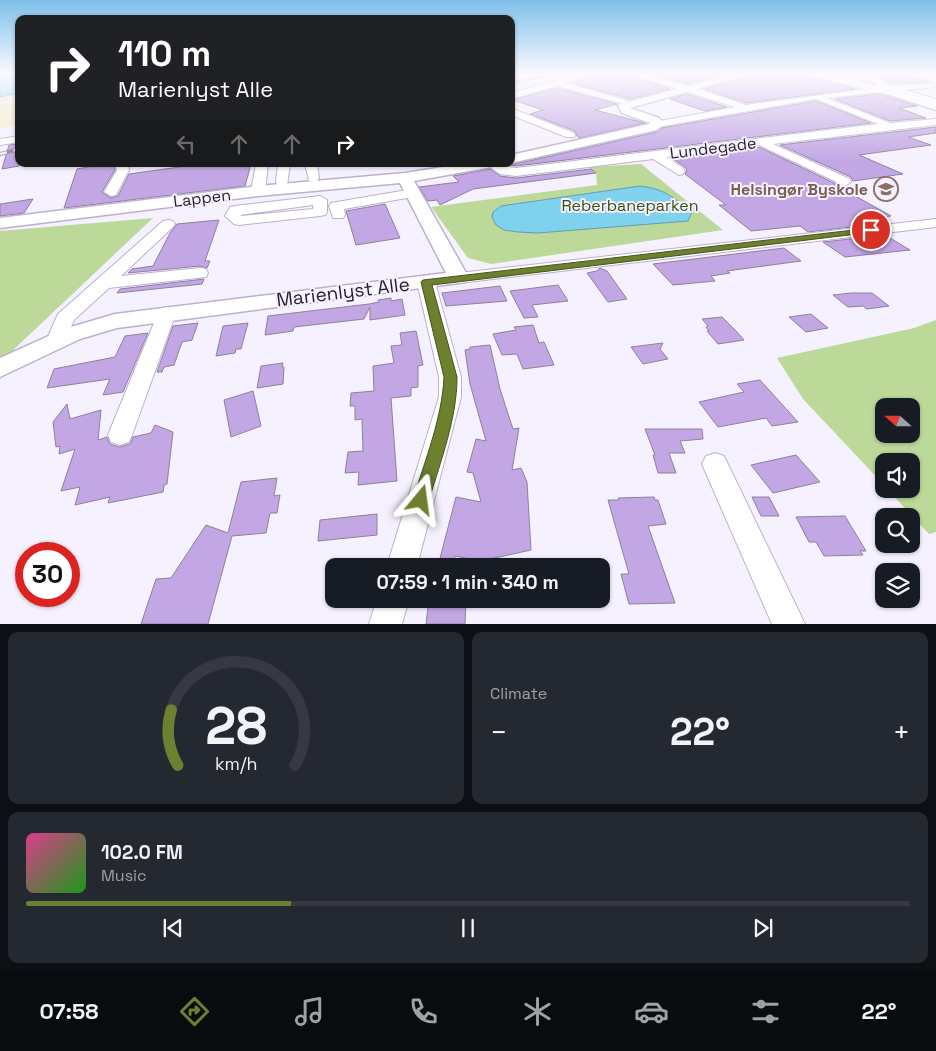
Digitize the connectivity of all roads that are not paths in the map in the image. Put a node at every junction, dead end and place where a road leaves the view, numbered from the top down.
1 (632, 103) edge
2 (734, 103) edge
3 (771, 103) edge
4 (831, 103) edge
5 (743, 107) junction
6 (515, 113) edge
7 (936, 122) edge
8 (658, 124) junction
9 (890, 126) junction
10 (570, 135) dead end
11 (15, 140) edge
12 (0, 142) edge
13 (761, 142) junction
14 (707, 148) joint
15 (515, 157) edge
16 (661, 158) junction
17 (122, 167) edge
18 (262, 167) edge
19 (284, 167) edge
20 (312, 167) edge
21 (469, 167) edge
22 (497, 167) edge
23 (679, 171) dead end
24 (313, 178) dead end
25 (405, 178) junction
26 (282, 182) dead end
27 (845, 182) dead end
28 (258, 191) junction
29 (111, 192) dead end
30 (413, 193) junction
31 (320, 200) joint
32 (338, 215) dead end
33 (0, 223) edge
34 (936, 223) edge
35 (168, 224) dead end
36 (200, 273) dead end
37 (459, 278) junction
38 (426, 282) junction
39 (102, 283) junction
40 (168, 313) junction
41 (56, 341) junction
42 (0, 368) edge
43 (120, 435) dead end
44 (715, 464) dead end
45 (404, 558) edge
46 (390, 608) edge
47 (385, 624) edge
48 (789, 624) edge

1 - 8 main road
2 - 5 street
3 - 5 street
4 - 9 street
5 - 8 street
6 - 10 street
7 - 9 street, Lundegade
8 - 15 main road
9 - 13 street, Lundegade
11 - 12 street
13 - 14 street, Lundegade
13 - 27 street
14 - 16 street
16 - 22 street, Lundegade
16 - 23 street
17 - 29 street
18 - 28 street
19 - 26 street
20 - 24 street
21 - 25 main road, Lappen
25 - 28 main road, Lappen
25 - 30 main road
28 - 33 main road, Lappen
30 - 32 street
30 - 37 main road
31 - 31 street
34 - 37 street, Marienlyst Alle
35 - 39 street
36 - 39 street
37 - 38 main road, Marienlyst Alle
38 - 40 main road, Marienlyst Alle
38 - 45 street
39 - 41 street
40 - 41 main road, Marienlyst Alle
40 - 43 street
41 - 42 main road, Marienlyst Alle
44 - 48 street
46 - 47 street

